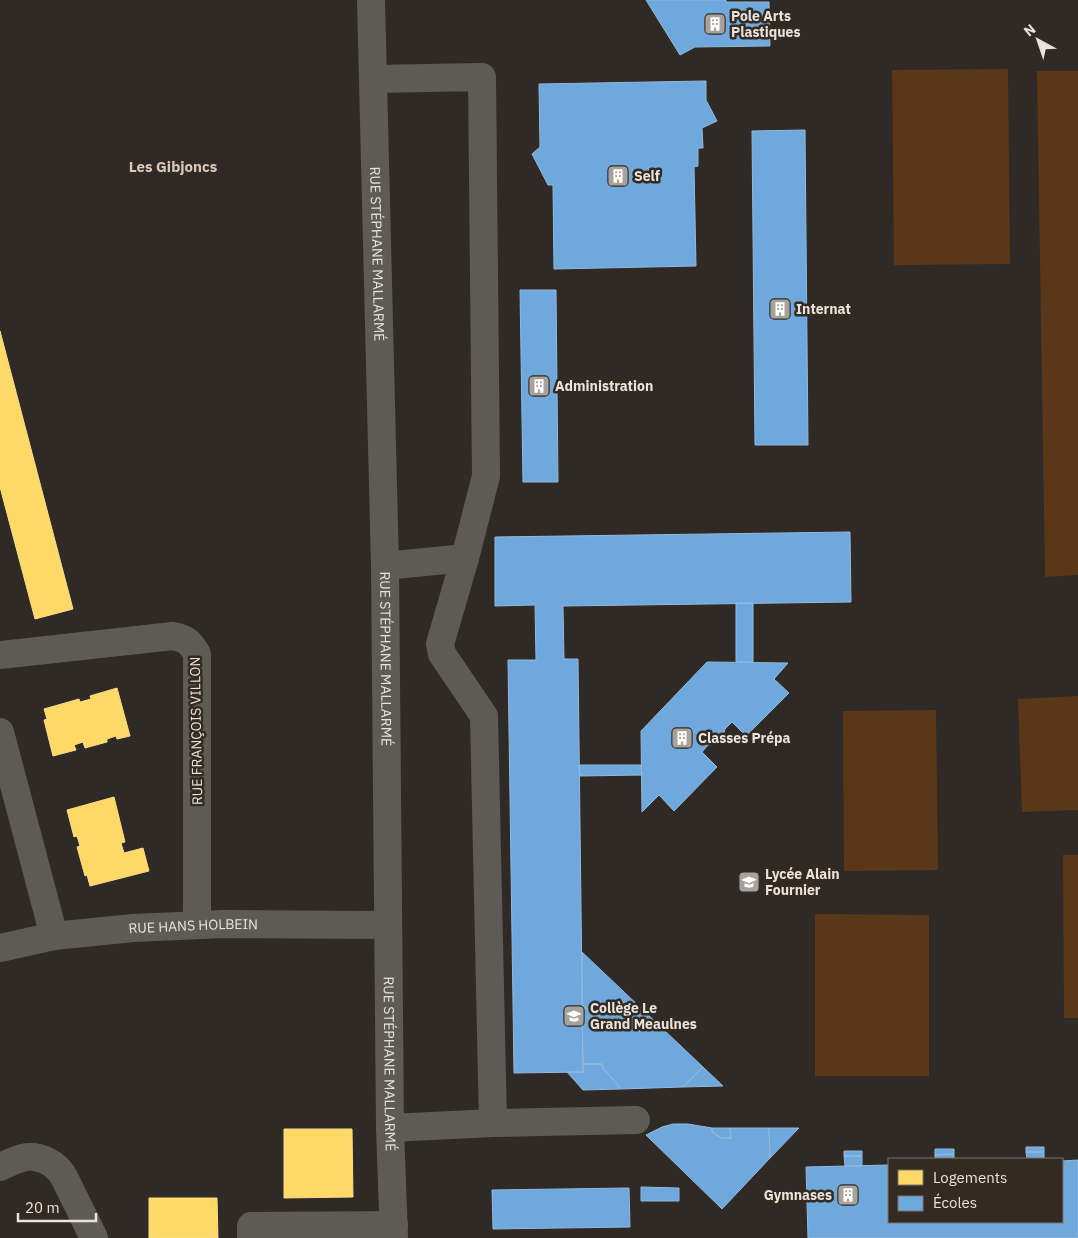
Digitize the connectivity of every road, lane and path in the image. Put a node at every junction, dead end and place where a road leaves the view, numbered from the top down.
1 (356, 0) edge
2 (371, 0) edge
3 (373, 79) junction
4 (465, 558) junction
5 (385, 566) junction
6 (0, 655) edge
7 (0, 732) edge
8 (197, 924) junction
9 (388, 925) junction
10 (54, 936) junction
11 (0, 948) edge
12 (636, 1120) dead end
13 (493, 1123) junction
14 (390, 1128) junction
15 (0, 1167) edge
16 (394, 1232) edge
17 (94, 1238) edge
18 (251, 1238) edge

1 - 3 street, RUE STÉPHANE MALLARMÉ
2 - 3 street, RUE STÉPHANE MALLARMÉ
3 - 4 street
3 - 5 street, RUE STÉPHANE MALLARMÉ
4 - 5 street
4 - 13 street
5 - 9 street, RUE STÉPHANE MALLARMÉ
6 - 8 street, RUE FRANÇOIS VILLON
7 - 10 street
8 - 9 street, RUE HANS HOLBEIN
8 - 10 street, RUE HANS HOLBEIN
9 - 14 street, RUE STÉPHANE MALLARMÉ
10 - 11 street, RUE HANS HOLBEIN
12 - 13 street
13 - 14 street
14 - 16 street, RUE STÉPHANE MALLARMÉ
15 - 17 street
16 - 18 street

